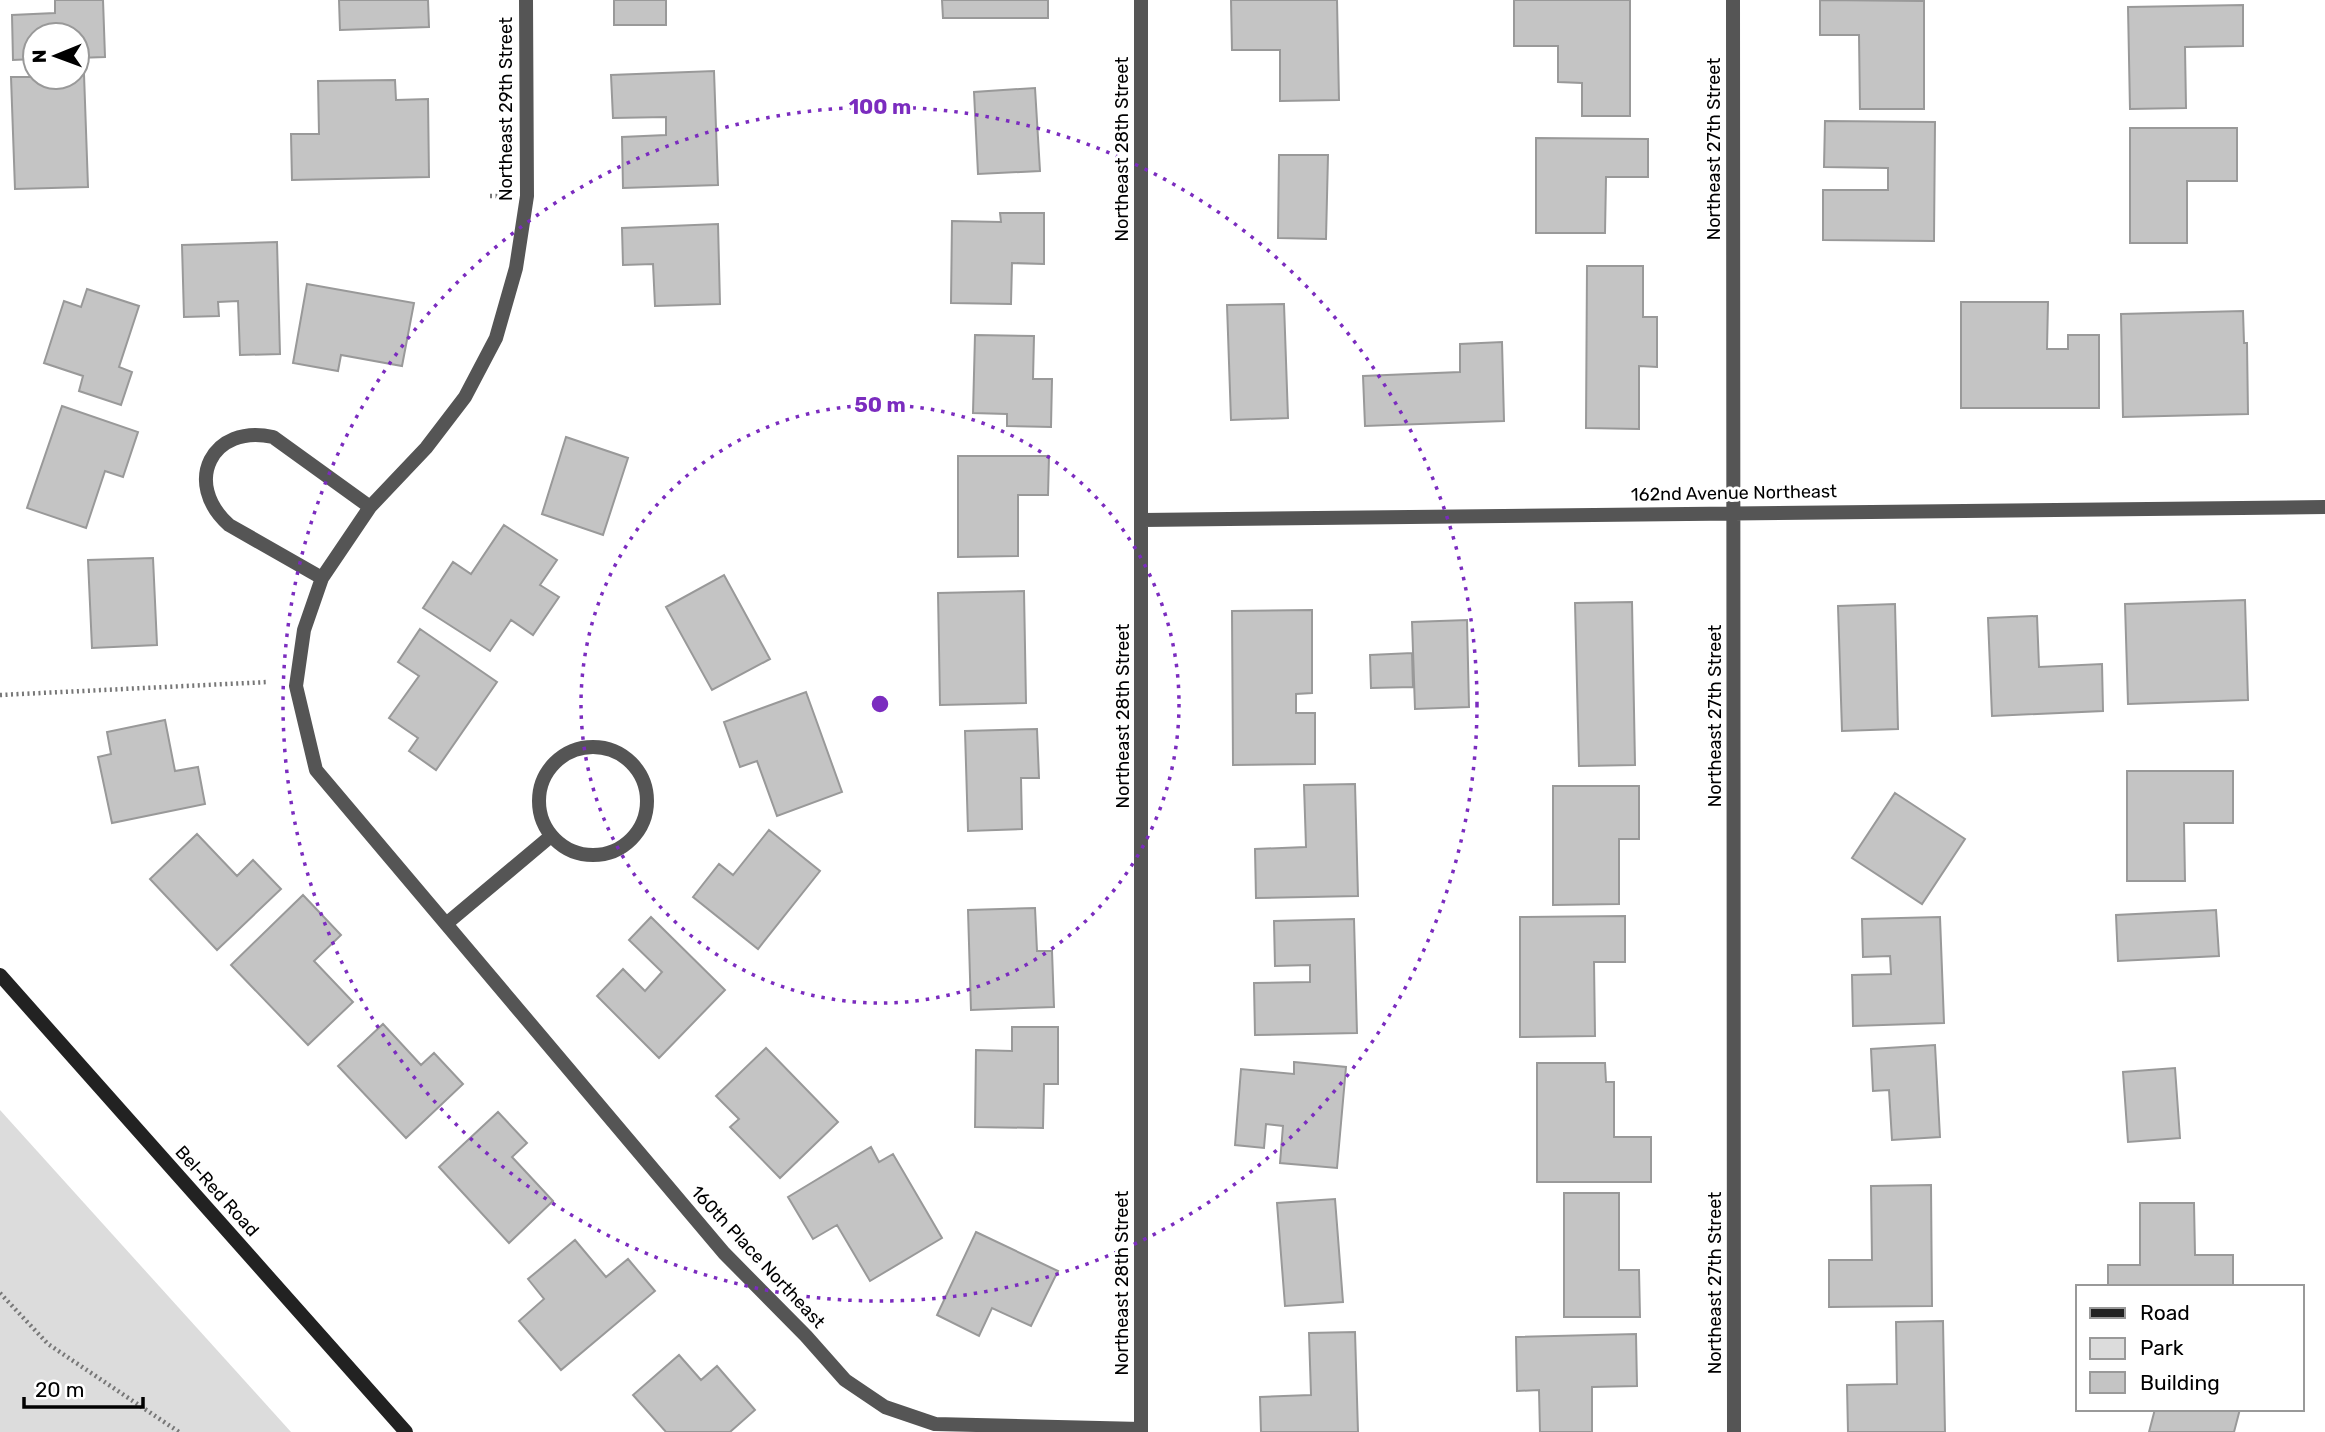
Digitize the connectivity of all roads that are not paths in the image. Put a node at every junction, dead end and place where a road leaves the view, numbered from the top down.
1 (526, 0) edge
2 (1141, 0) edge
3 (1733, 0) edge
4 (370, 507) junction
5 (2325, 507) edge
6 (1734, 512) junction
7 (1143, 520) junction
8 (323, 578) junction
9 (296, 686) joint
10 (551, 836) junction
11 (446, 924) junction
12 (0, 975) edge
13 (1141, 1431) edge
14 (406, 1432) edge
15 (1734, 1432) edge

1 - 4 street, Northeast 29th Street
2 - 7 street, Northeast 28th Street
3 - 6 street, Northeast 27th Street
4 - 8 street, Northeast 29th Street
4 - 8 street
5 - 6 street, 162nd Avenue Northeast
6 - 7 street, 162nd Avenue Northeast
6 - 15 street, Northeast 27th Street
7 - 13 street, Northeast 28th Street
8 - 9 street, Northeast 29th Street
9 - 11 street, 160th Place Northeast
10 - 10 street
10 - 11 street
11 - 13 street, 160th Place Northeast
12 - 14 main road, Bel-Red Road

